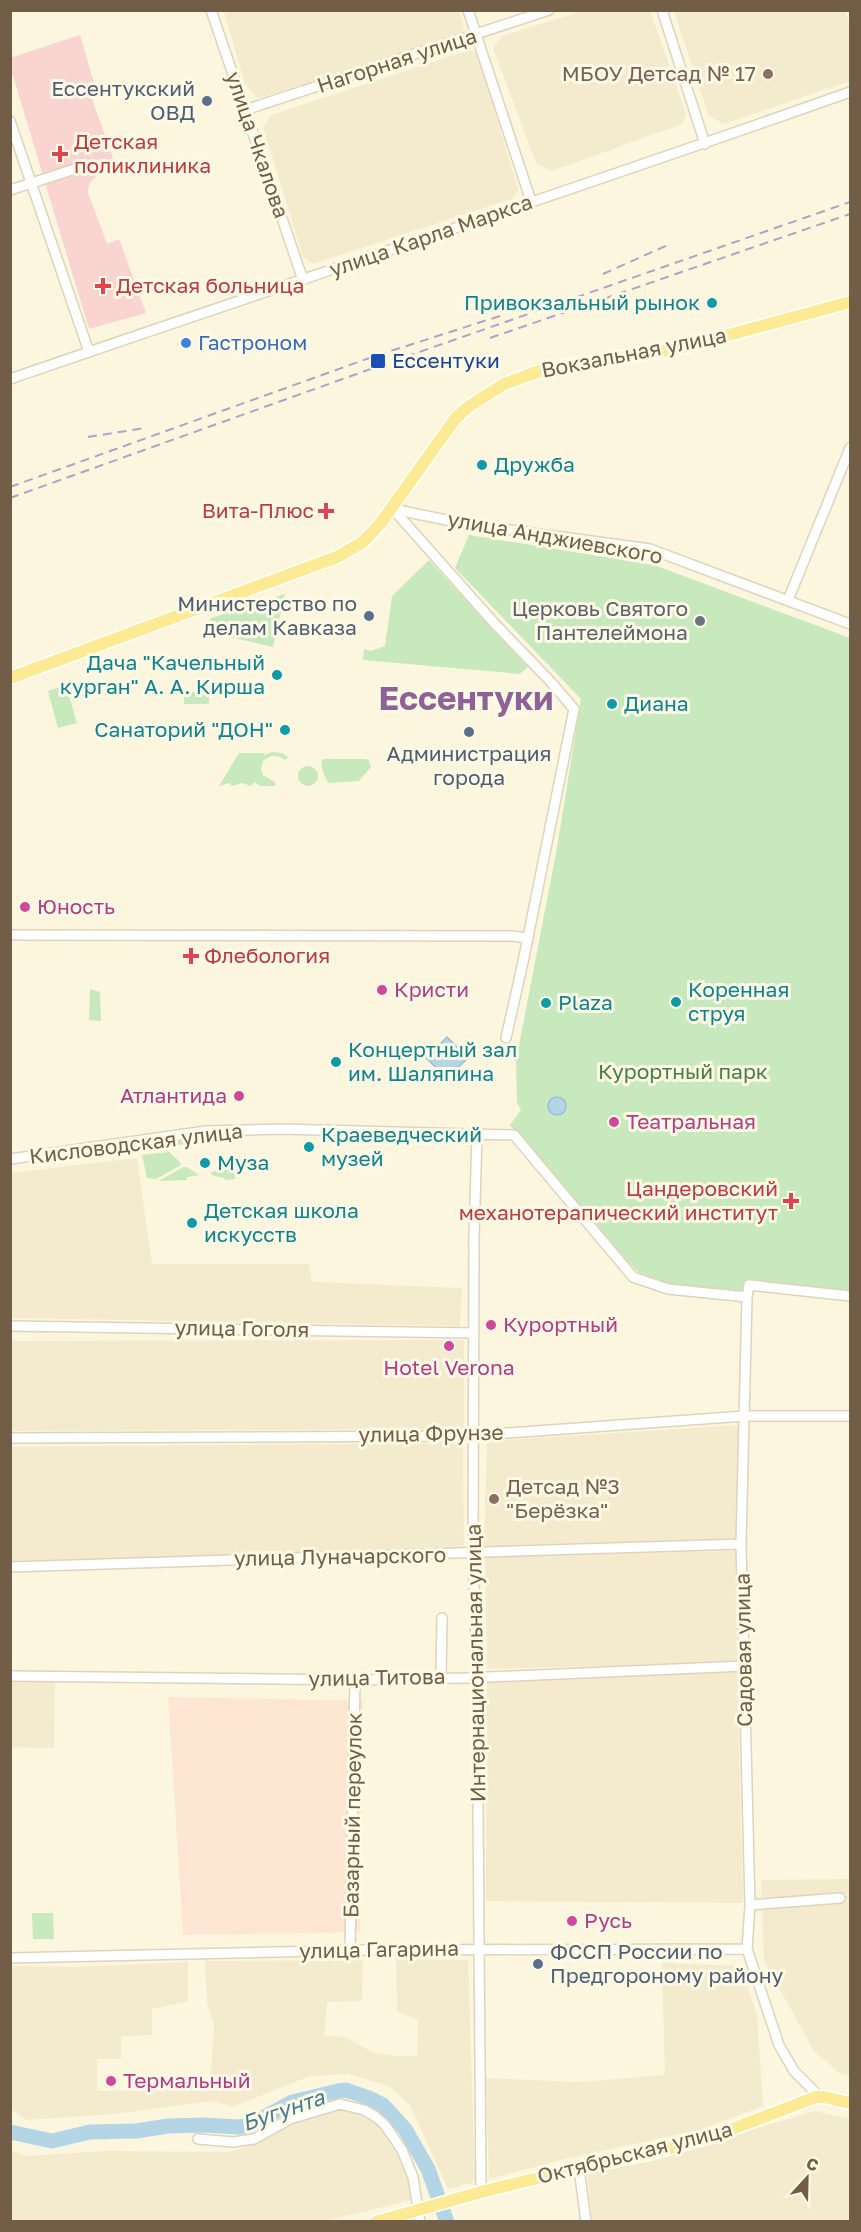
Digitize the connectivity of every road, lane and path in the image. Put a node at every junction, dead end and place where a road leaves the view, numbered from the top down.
1 (211, 10) edge
2 (468, 10) edge
3 (549, 10) edge
4 (662, 10) edge
5 (477, 36) junction
6 (850, 93) edge
7 (245, 110) junction
8 (10, 121) edge
9 (705, 144) junction
10 (75, 169) dead end
11 (31, 183) junction
12 (10, 190) edge
13 (531, 201) junction
14 (303, 279) junction
15 (850, 302) edge
16 (89, 352) junction
17 (10, 379) edge
18 (850, 448) edge
19 (392, 508) junction
20 (788, 600) junction
21 (850, 624) edge
22 (10, 678) edge
23 (10, 935) edge
24 (527, 938) junction
25 (506, 1038) dead end
26 (477, 1134) junction
27 (10, 1159) edge
28 (850, 1296) edge
29 (747, 1297) junction
30 (10, 1326) edge
31 (474, 1333) junction
32 (745, 1416) junction
33 (850, 1416) edge
34 (475, 1435) junction
35 (10, 1438) edge
36 (741, 1544) junction
37 (473, 1553) junction
38 (10, 1567) edge
39 (442, 1618) dead end
40 (744, 1666) junction
41 (10, 1676) edge
42 (441, 1677) junction
43 (477, 1677) junction
44 (355, 1680) junction
45 (840, 1898) dead end
46 (750, 1905) junction
47 (479, 1949) junction
48 (747, 1949) junction
49 (350, 1950) junction
50 (10, 1958) edge
51 (820, 2097) junction
52 (850, 2103) edge
53 (198, 2139) dead end
54 (579, 2168) junction
55 (481, 2192) junction
56 (421, 2212) edge
57 (376, 2222) edge
58 (586, 2222) edge

1 - 7 street, улица Чкалова
2 - 5 street
3 - 5 street, Нагорная улица
4 - 9 street
5 - 7 street, Нагорная улица
5 - 13 street
6 - 9 street, улица Карла Маркса
7 - 14 street, улица Чкалова
8 - 11 street
9 - 13 street, улица Карла Маркса
10 - 11 street
11 - 12 street
11 - 16 street
13 - 14 street, улица Карла Маркса
14 - 16 street, улица Карла Маркса
15 - 19 main road, Вокзальная улица
16 - 17 street, улица Карла Маркса
18 - 20 street
19 - 20 street, улица Анджиевского
19 - 22 main road, Вокзальная улица
19 - 24 street
20 - 21 street, улица Анджиевского
23 - 24 street
24 - 25 street
26 - 27 street, Кисловодская улица
26 - 29 street, Кисловодская улица
26 - 31 street, Интернациональная улица
28 - 29 street
29 - 32 street, Садовая улица
30 - 31 street, улица Гоголя
31 - 34 street, Интернациональная улица
32 - 33 street, улица Фрунзе
32 - 34 street, улица Фрунзе
32 - 36 street, Садовая улица
34 - 35 street, улица Фрунзе
34 - 37 street, Интернациональная улица
36 - 37 street, улица Луначарского
36 - 40 street, Садовая улица
37 - 38 street, улица Луначарского
37 - 43 street, Интернациональная улица
39 - 42 street
40 - 43 street, улица Титова
40 - 46 street, Садовая улица
41 - 44 street, улица Титова
42 - 43 street, улица Титова
42 - 44 street, улица Титова
43 - 47 street, Интернациональная улица
44 - 49 street, Базарный переулок
45 - 46 street
46 - 48 street, Садовая улица
47 - 48 street, улица Гагарина
47 - 49 street, улица Гагарина
47 - 55 street, Интернациональная улица
48 - 51 street, Садовая улица
49 - 50 street, улица Гагарина
51 - 52 main road
51 - 54 main road, Октябрьская улица
53 - 56 street
54 - 55 main road, Октябрьская улица
54 - 58 street
55 - 56 main road, Октябрьская улица
56 - 57 main road, Октябрьская улица

